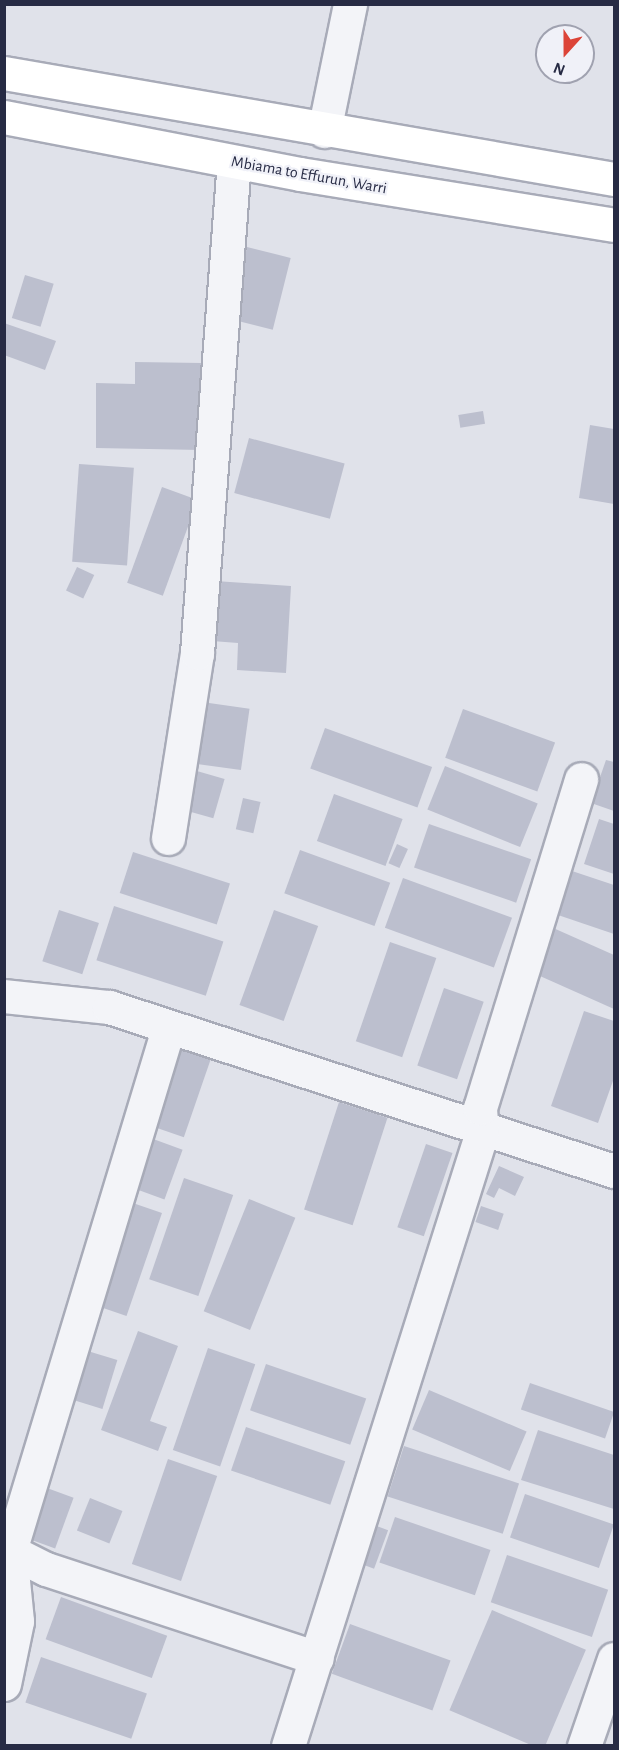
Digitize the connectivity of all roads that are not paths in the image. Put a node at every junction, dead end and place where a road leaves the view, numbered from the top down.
1 (350, 4) edge
2 (4, 72) edge
3 (4, 117) edge
4 (324, 131) junction
5 (234, 162) junction
6 (615, 179) edge
7 (615, 225) edge
8 (581, 780) dead end
9 (168, 838) dead end
10 (4, 996) edge
11 (168, 1029) junction
12 (482, 1132) junction
13 (615, 1171) edge
14 (7, 1550) edge
15 (317, 1659) junction
16 (615, 1659) edge
17 (4, 1684) edge
18 (288, 1746) edge
19 (584, 1746) edge

1 - 4 street
2 - 4 main road
3 - 5 main road, Mbiama to Effurun, Warri
4 - 6 main road
5 - 7 main road, Mbiama to Effurun, Warri
5 - 9 street
8 - 12 street
10 - 11 street
11 - 12 street
11 - 14 street
12 - 13 street
12 - 15 street
14 - 15 street
14 - 17 street
15 - 18 street
16 - 19 street

